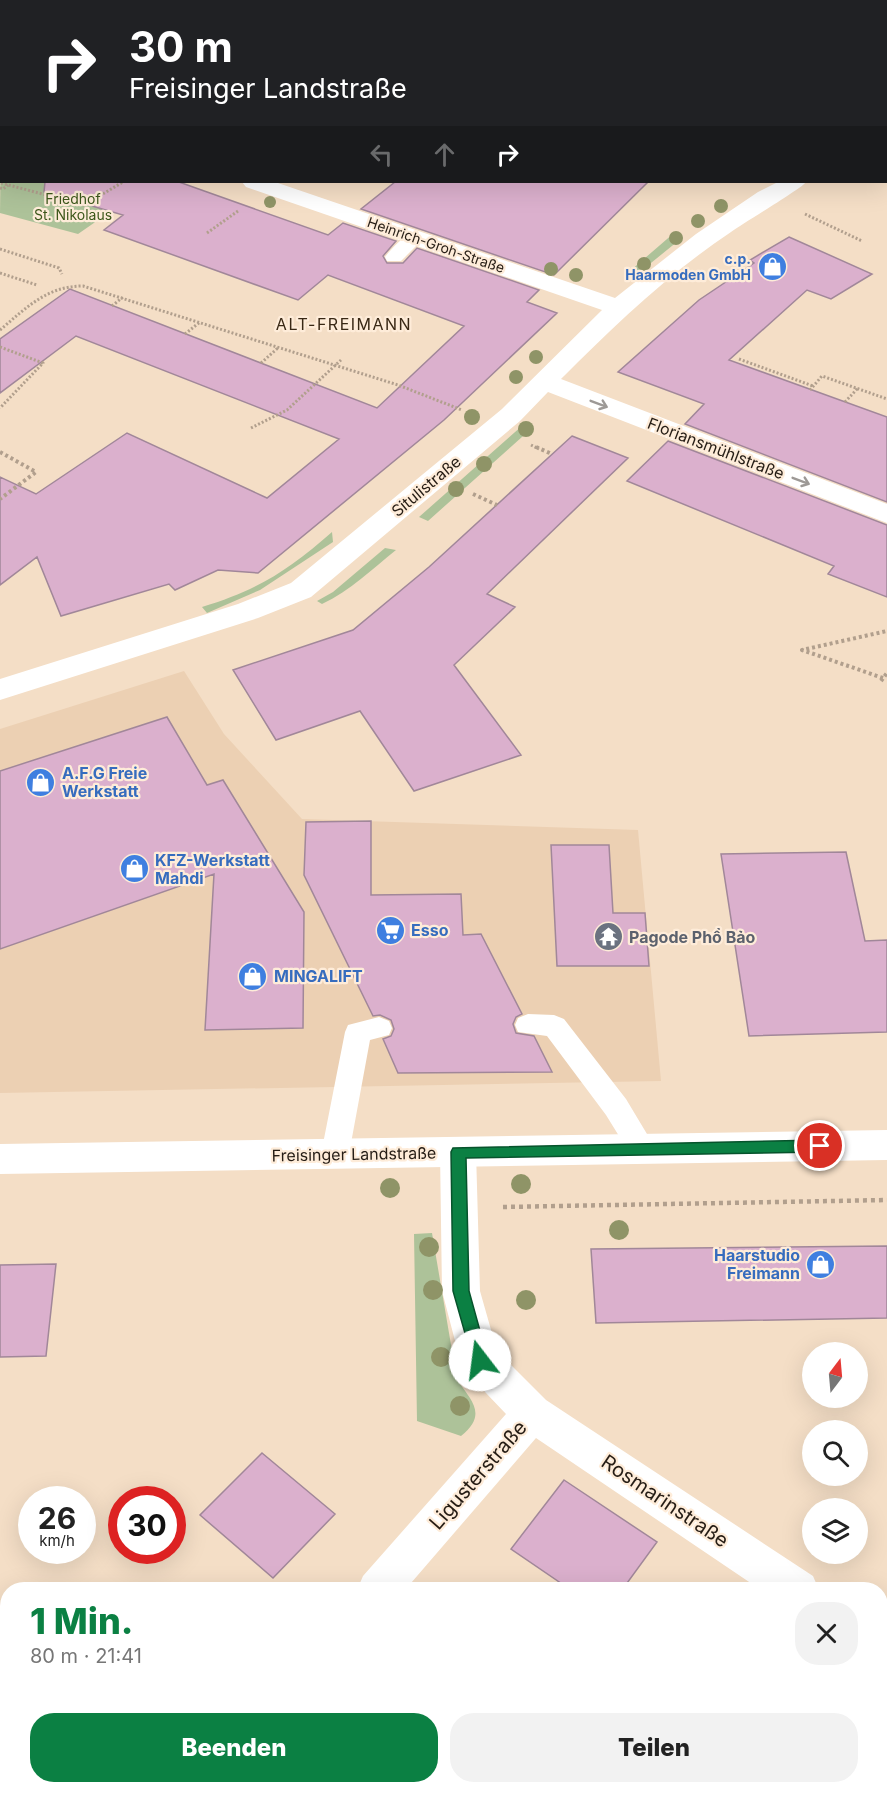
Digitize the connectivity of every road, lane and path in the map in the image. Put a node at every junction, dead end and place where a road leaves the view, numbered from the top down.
1 (1, 183) edge
2 (121, 183) edge
3 (257, 183) edge
4 (793, 183) edge
5 (8, 185) junction
6 (0, 188) edge
7 (246, 205) dead end
8 (798, 211) dead end
9 (207, 234) dead end
10 (415, 238) junction
11 (862, 241) dead end
12 (0, 249) edge
13 (394, 257) dead end
14 (0, 273) edge
15 (62, 274) dead end
16 (37, 285) dead end
17 (124, 297) junction
18 (112, 306) dead end
19 (618, 307) junction
20 (201, 322) junction
21 (0, 330) edge
22 (185, 334) dead end
23 (0, 347) edge
24 (279, 347) junction
25 (739, 359) dead end
26 (341, 360) dead end
27 (261, 363) dead end
28 (335, 365) junction
29 (545, 382) junction
30 (813, 386) junction
31 (858, 388) junction
32 (810, 390) dead end
33 (887, 399) edge
34 (845, 402) dead end
35 (0, 408) edge
36 (466, 411) dead end
37 (250, 428) dead end
38 (527, 444) dead end
39 (0, 452) edge
40 (552, 454) dead end
41 (473, 494) dead end
42 (0, 499) edge
43 (497, 505) dead end
44 (887, 514) edge
45 (887, 631) edge
46 (887, 673) edge
47 (0, 690) edge
48 (528, 1025) dead end
49 (379, 1028) dead end
50 (887, 1145) edge
51 (642, 1149) junction
52 (458, 1152) junction
53 (335, 1154) junction
54 (0, 1159) edge
55 (887, 1200) edge
56 (460, 1208) junction
57 (532, 1413) junction
58 (385, 1582) edge
59 (786, 1582) edge

1 - 5 path
2 - 5 path
3 - 10 street, Heinrich-Groh-Straße
4 - 19 street, Situlistraße
5 - 6 path
7 - 9 path
8 - 11 path
10 - 13 lane
10 - 19 street, Heinrich-Groh-Straße
12 - 15 path
14 - 16 path
17 - 18 path
17 - 20 path
17 - 21 path
19 - 29 street, Situlistraße
20 - 22 path
20 - 24 path
23 - 35 path
24 - 27 path
24 - 28 path
25 - 30 path
26 - 28 path
28 - 36 path
28 - 37 path
29 -> 44 street, Floriansmühlstraße
29 - 47 street, Situlistraße
30 - 31 path
30 - 32 path
31 - 33 path
31 - 34 path
38 - 40 path
39 - 42 path
41 - 43 path
45 - 46 path
48 - 51 lane
49 - 53 lane
50 - 51 street, Freisinger Landstraße
51 - 52 street, Freisinger Landstraße
52 - 53 street, Freisinger Landstraße
52 - 56 street, Ligusterstraße
53 - 54 street, Freisinger Landstraße
55 - 56 path
56 - 57 street, Ligusterstraße
57 - 58 street, Ligusterstraße
57 - 59 street, Rosmarinstraße

